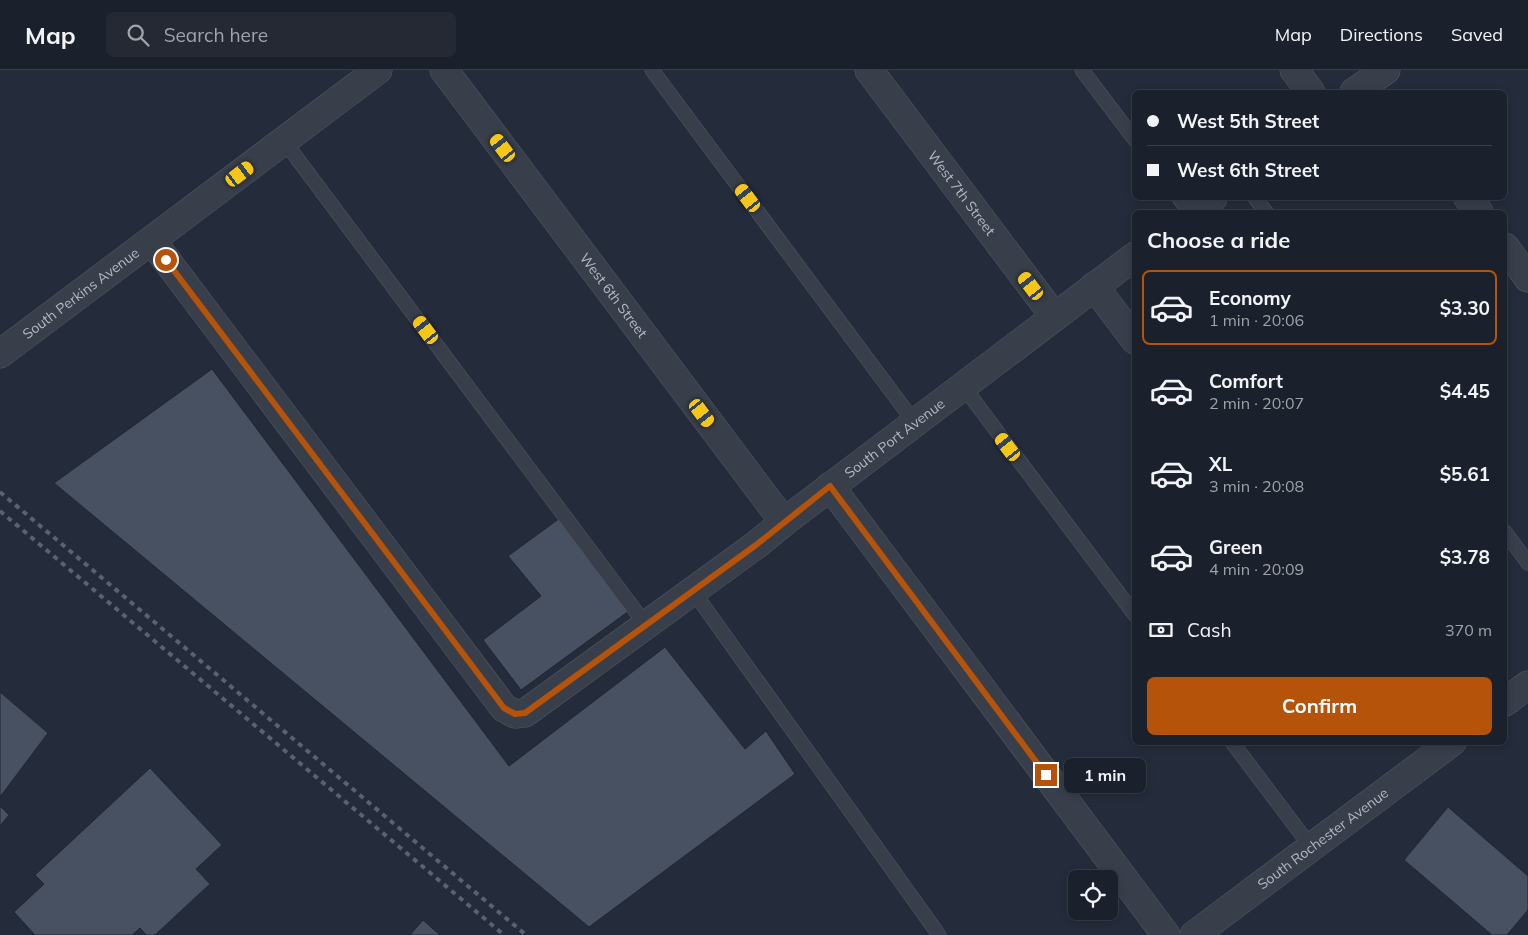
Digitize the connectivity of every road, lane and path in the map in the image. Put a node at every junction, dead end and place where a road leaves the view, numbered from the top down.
1 (378, 70) edge
2 (444, 70) edge
3 (652, 70) edge
4 (869, 70) edge
5 (1082, 70) edge
6 (1294, 70) edge
7 (1384, 80) edge
8 (1309, 90) edge
9 (1359, 90) edge
10 (1132, 136) edge
11 (284, 141) junction
12 (1181, 200) edge
13 (1210, 200) edge
14 (1257, 200) edge
15 (1470, 200) edge
16 (1190, 210) edge
17 (1195, 210) edge
18 (1264, 210) edge
19 (1477, 210) edge
20 (152, 241) junction
21 (1507, 250) edge
22 (1132, 258) edge
23 (1528, 278) edge
24 (1094, 286) junction
25 (1054, 316) junction
26 (1132, 336) edge
27 (0, 354) edge
28 (963, 386) junction
29 (915, 423) junction
30 (830, 486) junction
31 (784, 522) junction
32 (1507, 535) edge
33 (1528, 563) edge
34 (693, 591) junction
35 (1132, 611) edge
36 (646, 625) junction
37 (1528, 685) edge
38 (1507, 701) edge
39 (1234, 745) edge
40 (1445, 745) edge
41 (1311, 847) junction
42 (939, 935) edge
43 (1166, 935) edge
44 (1194, 935) edge

1 - 11 street, South Perkins Avenue
2 - 31 street, West 6th Street
3 - 29 lane
4 - 25 street, West 7th Street
5 - 10 lane
6 - 8 street
7 - 9 street
11 - 20 street, South Perkins Avenue
11 - 36 lane
12 - 16 lane
13 - 17 street
14 - 18 lane
15 - 19 street
20 - 27 street, South Perkins Avenue
20 - 36 street, South Port Avenue
21 - 23 street
22 - 24 street, South Port Avenue
24 - 25 street, South Port Avenue
24 - 26 street
25 - 28 street, South Port Avenue
28 - 29 street, South Port Avenue
28 - 35 lane
29 - 30 street, South Port Avenue
30 - 31 street, South Port Avenue
30 - 43 street
31 - 34 street, South Port Avenue
32 - 33 lane
34 - 36 street, South Port Avenue
34 - 42 lane
37 - 38 street
39 - 41 lane
40 - 41 street, South Rochester Avenue
41 - 44 street, South Rochester Avenue

